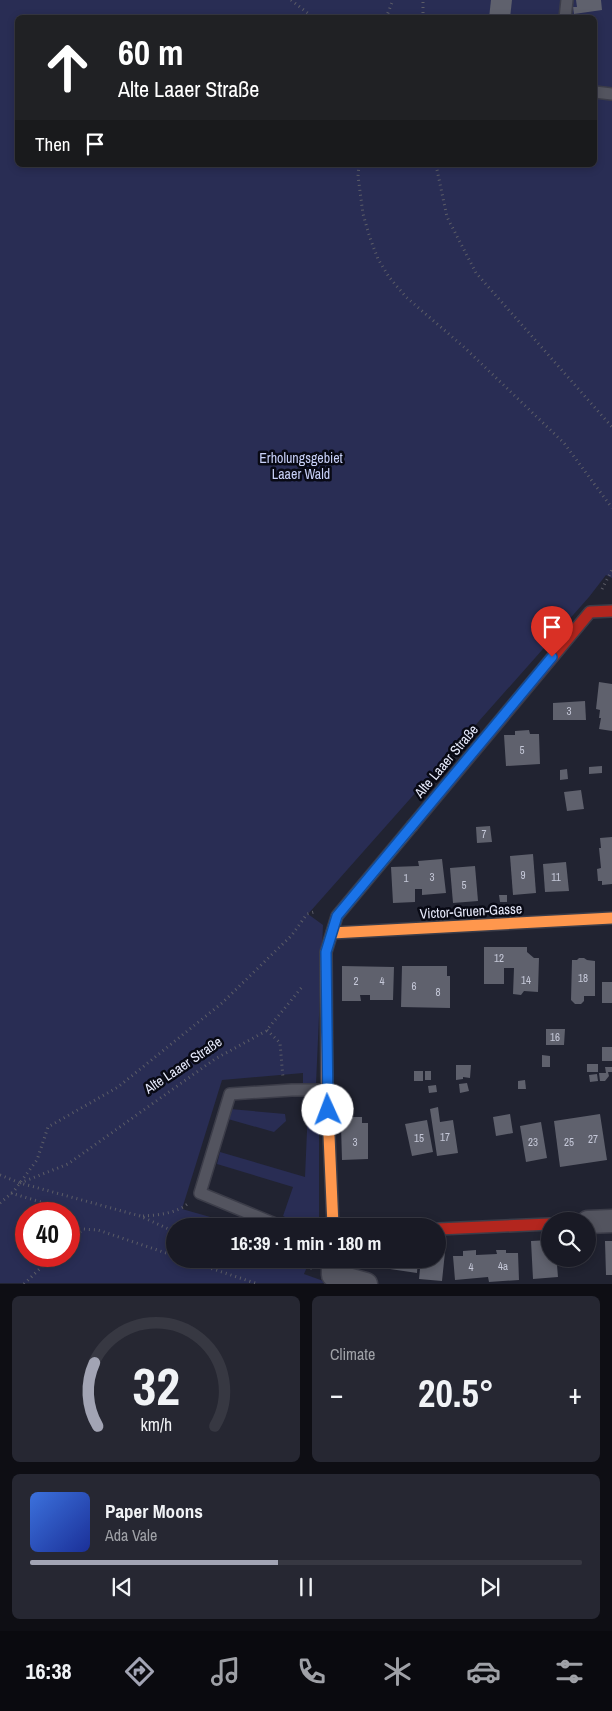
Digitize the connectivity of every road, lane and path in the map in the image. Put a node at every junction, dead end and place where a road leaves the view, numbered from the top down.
1 (291, 0) edge
2 (393, 0) edge
3 (423, 0) edge
4 (567, 0) edge
5 (310, 15) edge
6 (387, 15) edge
7 (423, 15) edge
8 (565, 15) edge
9 (597, 92) edge
10 (612, 94) edge
11 (359, 167) edge
12 (436, 167) edge
13 (612, 427) edge
14 (612, 508) edge
15 (612, 570) edge
16 (598, 595) dead end
17 (612, 611) edge
18 (321, 908) dead end
19 (612, 918) edge
20 (332, 933) junction
21 (305, 980) dead end
22 (267, 1030) junction
23 (327, 1090) junction
24 (284, 1091) junction
25 (0, 1175) edge
26 (20, 1182) junction
27 (11, 1193) junction
28 (200, 1193) junction
29 (41, 1202) edge
30 (0, 1203) edge
31 (140, 1216) junction
32 (261, 1218) edge
33 (333, 1218) edge
34 (612, 1221) edge
35 (596, 1222) edge
36 (541, 1224) edge
37 (166, 1228) edge
38 (446, 1229) edge
39 (80, 1232) edge
40 (166, 1253) edge
41 (42, 1267) edge
42 (210, 1268) edge
43 (335, 1268) edge
44 (24, 1284) edge
45 (258, 1284) edge
46 (366, 1284) edge

1 - 5 path
2 - 6 path
3 - 7 path
4 - 8 lane
9 - 10 lane
11 - 14 path
12 - 13 path
15 - 16 path
17 - 20 street, Alte Laaer Straße
18 - 26 path
19 - 20 street, Victor-Gruen-Gasse
20 - 23 street, Alte Laaer Straße
21 - 22 path, Alte Laaer Straße
22 - 24 path
22 - 26 path, Alte Laaer Straße
23 - 24 lane
23 - 33 street, Alte Laaer Straße
24 - 28 lane
25 - 26 path
26 - 27 path
26 - 31 path
27 - 29 path
27 - 30 path
28 - 31 path
28 - 32 lane
31 - 37 path
34 - 35 street
36 - 38 street
39 - 40 path
41 - 44 path
42 - 45 path
43 - 46 street

